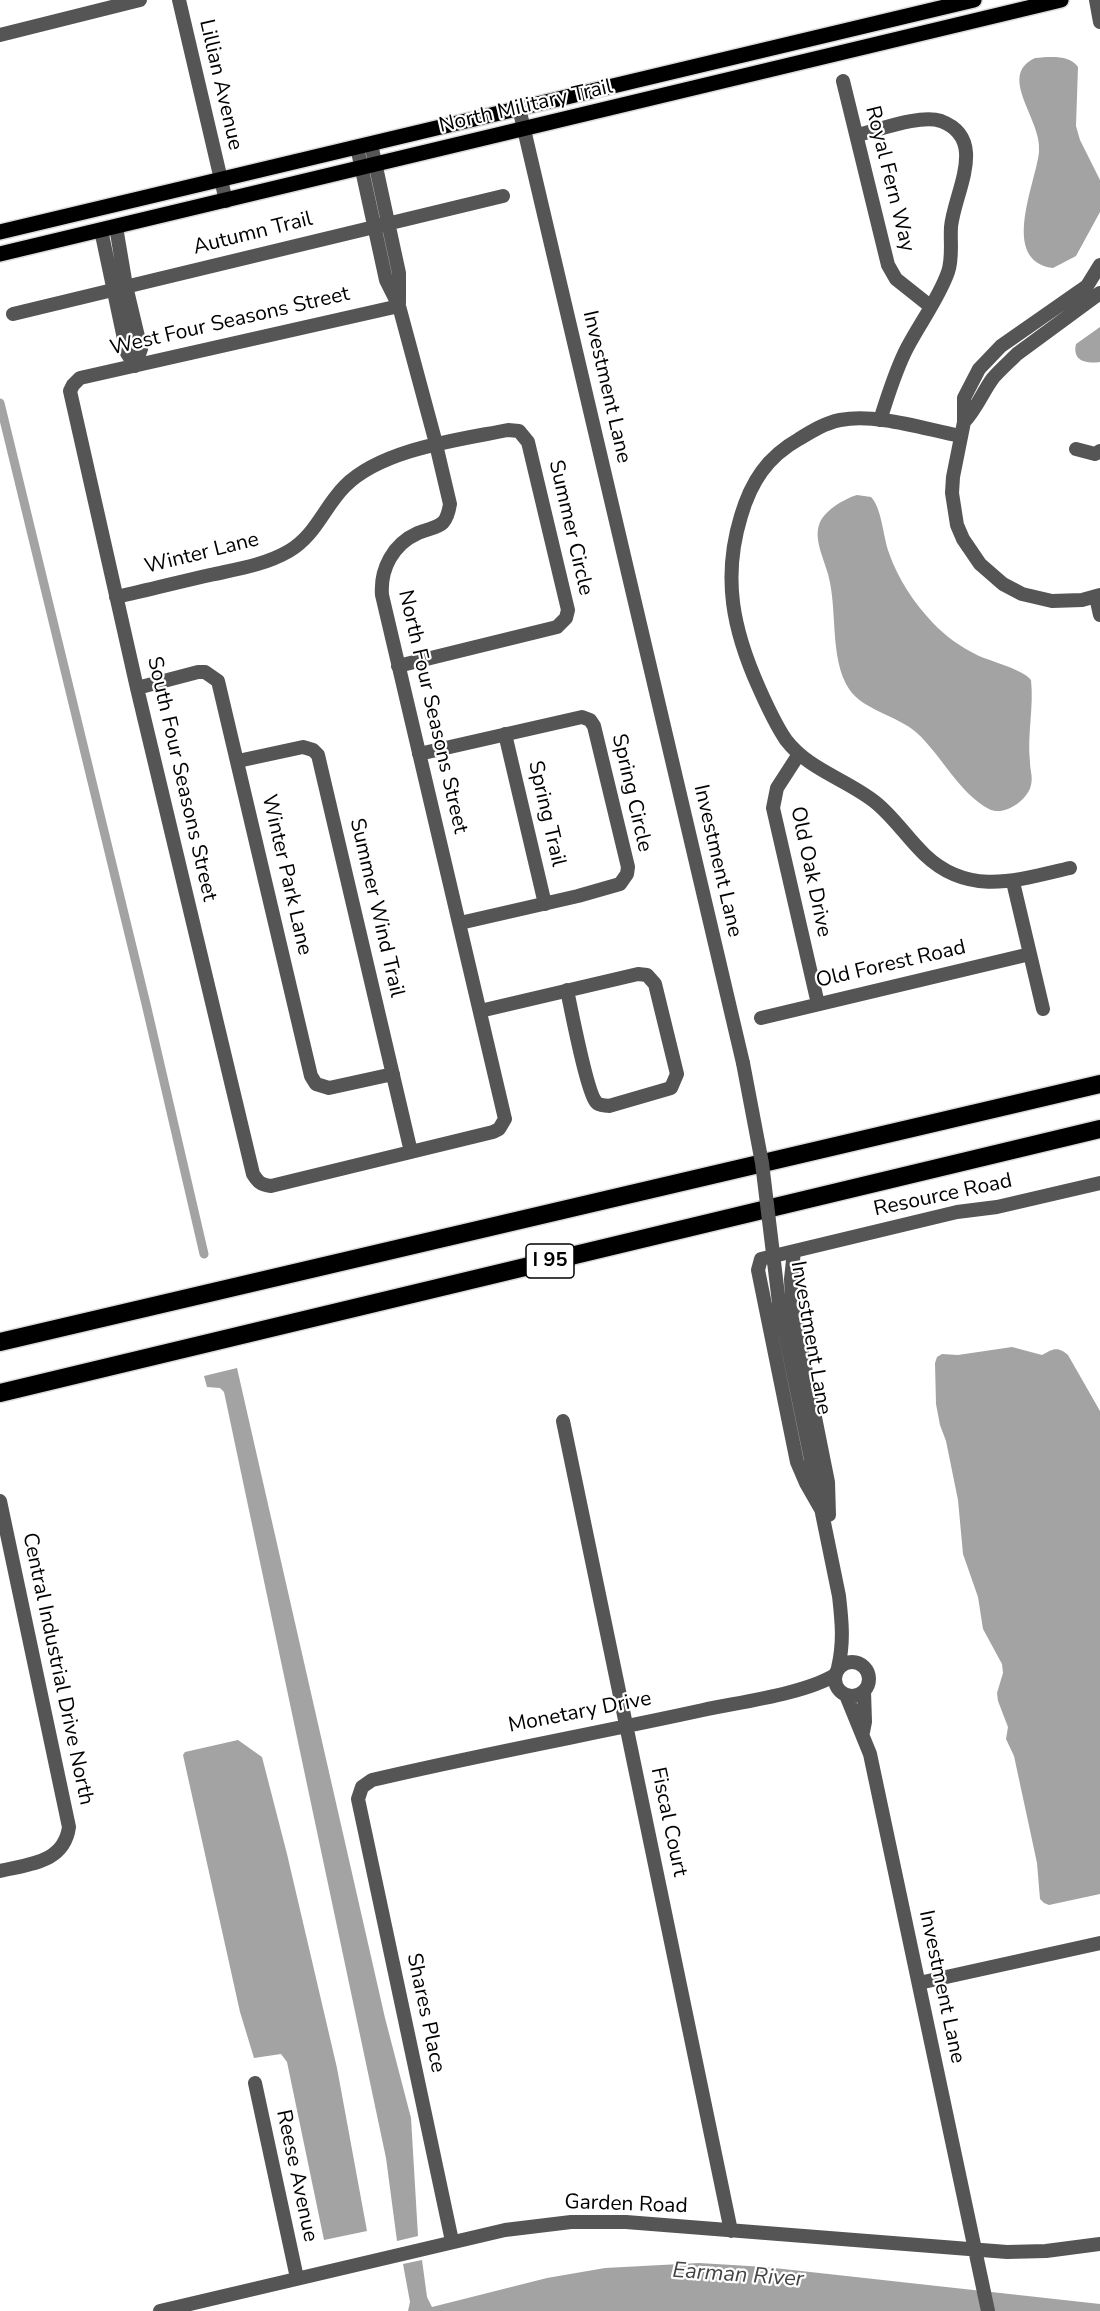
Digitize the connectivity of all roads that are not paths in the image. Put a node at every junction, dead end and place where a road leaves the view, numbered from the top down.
1 (140, 0) edge
2 (179, 0) edge
3 (974, 0) edge
4 (1060, 0) edge
5 (1096, 0) edge
6 (1100, 22) edge
7 (0, 34) edge
8 (843, 81) dead end
9 (519, 108) junction
10 (524, 129) junction
11 (857, 135) junction
12 (364, 145) junction
13 (368, 166) junction
14 (221, 180) junction
15 (503, 196) dead end
16 (226, 201) junction
17 (382, 225) junction
18 (109, 229) junction
19 (0, 232) edge
20 (0, 254) edge
21 (1100, 265) edge
22 (119, 288) junction
23 (1100, 293) edge
24 (399, 306) junction
25 (930, 306) junction
26 (13, 314) dead end
27 (135, 366) junction
28 (73, 385) joint
29 (880, 420) junction
30 (962, 429) junction
31 (436, 445) junction
32 (1076, 449) dead end
33 (1100, 451) edge
34 (1098, 596) edge
35 (116, 597) junction
36 (1100, 615) edge
37 (398, 666) junction
38 (137, 688) junction
39 (505, 734) junction
40 (419, 754) junction
41 (799, 754) junction
42 (238, 761) junction
43 (1070, 868) dead end
44 (1013, 882) junction
45 (545, 904) junction
46 (459, 923) junction
47 (1030, 954) junction
48 (567, 990) junction
49 (818, 1004) junction
50 (1043, 1009) dead end
51 (480, 1011) junction
52 (761, 1018) dead end
53 (393, 1074) junction
54 (1100, 1084) edge
55 (1100, 1129) edge
56 (411, 1152) junction
57 (1100, 1183) edge
58 (794, 1251) junction
59 (0, 1342) edge
60 (0, 1393) edge
61 (563, 1421) dead end
62 (0, 1501) edge
63 (822, 1511) junction
64 (828, 1543) junction
65 (843, 1629) junction
66 (859, 1663) junction
67 (837, 1672) junction
68 (814, 1684) junction
69 (864, 1691) junction
70 (843, 1693) junction
71 (627, 1726) junction
72 (863, 1734) junction
73 (359, 1792) joint
74 (0, 1871) edge
75 (1100, 1943) edge
76 (919, 1983) junction
77 (255, 2084) dead end
78 (731, 2231) junction
79 (452, 2241) junction
80 (1100, 2244) edge
81 (975, 2250) junction
82 (297, 2278) junction
83 (160, 2311) edge
84 (988, 2311) edge

1 - 7 street
2 - 14 street, Lillian Avenue
3 - 9 main road, North Military Trail
4 - 10 main road, North Military Trail
5 - 6 street
8 - 11 street, Royal Fern Way
9 - 10 street, Investment Lane
9 - 12 main road, North Military Trail
10 - 13 main road, North Military Trail
10 - 63 street, Investment Lane, bridge
11 - 25 street, Royal Fern Way
11 - 25 street
12 - 13 street, North Four Seasons Street
12 - 14 main road, North Military Trail
13 - 16 main road, North Military Trail
13 - 17 street, North Four Seasons Street
14 - 16 street, Lillian Avenue
14 - 19 main road, North Military Trail
15 - 17 street, Autumn Trail
16 - 18 main road, North Military Trail
17 - 22 street, Autumn Trail
17 - 24 street, North Four Seasons Street
18 - 20 main road, North Military Trail
18 - 22 street
21 - 30 street
22 - 26 street, Autumn Trail
22 - 27 street
23 - 30 street
24 - 27 street, West Four Seasons Street
24 - 31 street, North Four Seasons Street
25 - 29 street
27 - 28 street, West Four Seasons Street
28 - 35 street, South Four Seasons Street
29 - 30 street
29 - 41 street
30 - 34 street
31 - 35 street, Winter Lane
31 - 37 street, North Four Seasons Street
31 - 37 street, Summer Circle
32 - 33 street
34 - 36 street
35 - 38 street, South Four Seasons Street
37 - 40 street, North Four Seasons Street
38 - 42 street, Winter Park Lane
38 - 56 street, South Four Seasons Street
39 - 40 street, Spring Circle
39 - 45 street, Spring Trail
39 - 45 street, Spring Circle
40 - 46 street, North Four Seasons Street
41 - 44 street
41 - 49 street, Old Oak Drive
42 - 53 street, Summer Wind Trail
42 - 53 street, Winter Park Lane
43 - 44 street
44 - 47 street
45 - 46 street, Spring Circle
46 - 51 street, North Four Seasons Street
47 - 49 street, Old Forest Road
47 - 50 street
48 - 48 street
48 - 51 street
49 - 52 street, Old Forest Road
51 - 56 street, North Four Seasons Street
53 - 56 street, Summer Wind Trail
54 - 59 highway, I 95
55 - 60 highway, I 95
57 - 58 street, Resource Road
58 - 63 street, Resource Road
58 - 64 street
61 - 71 street, Fiscal Court
62 - 74 street, Central Industrial Drive North
63 - 64 street, Investment Lane
64 - 65 street, Investment Lane
65 - 66 street, Investment Lane
65 - 67 street, Investment Lane
66 - 67 street
66 - 69 street
67 - 68 street, Monetary Drive
67 - 70 street
68 - 70 street, Monetary Drive
68 - 71 street, Monetary Drive
69 - 70 street
69 - 72 street, Investment Lane
70 - 72 street, Investment Lane
71 - 73 street, Monetary Drive
71 - 78 street, Fiscal Court
72 - 76 street, Investment Lane
73 - 79 street, Shares Place
75 - 76 street
76 - 81 street, Investment Lane
77 - 82 street, Reese Avenue
78 - 79 street, Garden Road
78 - 81 street, Garden Road
79 - 82 street, Garden Road
80 - 81 street, Garden Road
81 - 84 street, Investment Lane
82 - 83 street, Garden Road

